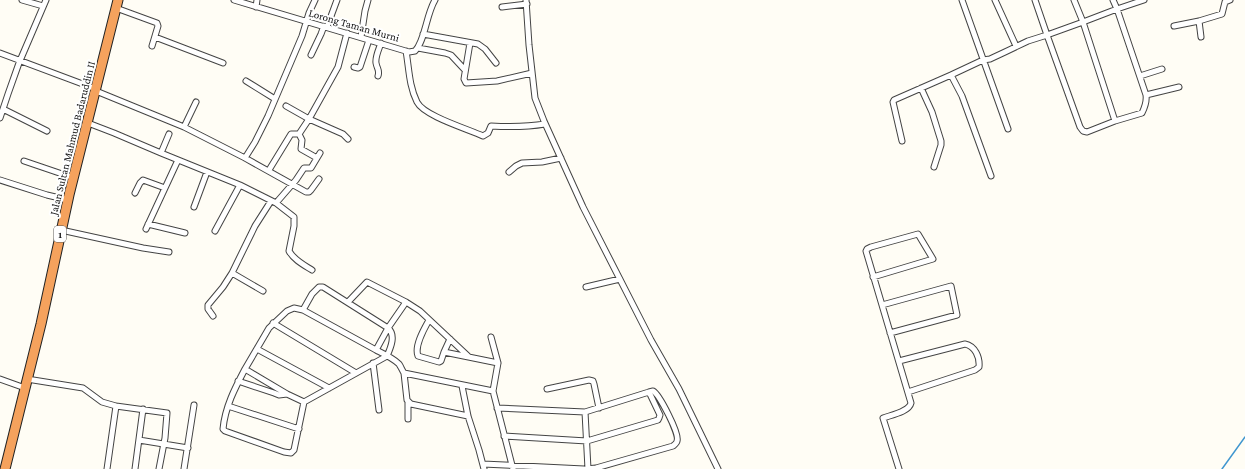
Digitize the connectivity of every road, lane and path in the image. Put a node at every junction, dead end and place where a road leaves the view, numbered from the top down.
1 (22, 0) edge
2 (46, 0) edge
3 (234, 0) edge
4 (257, 0) edge
5 (315, 0) edge
6 (337, 0) edge
7 (368, 0) edge
8 (435, 0) edge
9 (962, 0) edge
10 (995, 0) edge
11 (1035, 0) edge
12 (1074, 0) edge
13 (1113, 0) edge
14 (1144, 0) edge
15 (1230, 0) edge
16 (526, 2) edge
17 (117, 4) edge
18 (43, 6) junction
19 (256, 7) junction
20 (502, 7) dead end
21 (1117, 9) junction
22 (1199, 21) junction
23 (306, 22) junction
24 (1083, 22) junction
25 (1174, 26) dead end
26 (325, 27) junction
27 (347, 33) junction
28 (423, 34) junction
29 (1047, 35) junction
30 (361, 37) junction
31 (1201, 37) dead end
32 (155, 38) junction
33 (369, 40) junction
34 (381, 43) junction
35 (470, 43) junction
36 (152, 46) dead end
37 (1016, 46) junction
38 (418, 48) junction
39 (406, 51) junction
40 (0, 53) edge
41 (311, 55) dead end
42 (21, 60) junction
43 (983, 60) junction
44 (223, 63) dead end
45 (496, 63) dead end
46 (354, 67) dead end
47 (1162, 69) dead end
48 (465, 70) junction
49 (532, 73) junction
50 (951, 75) junction
51 (378, 76) dead end
52 (1140, 76) junction
53 (246, 81) dead end
54 (1179, 87) dead end
55 (921, 88) junction
56 (96, 90) junction
57 (1146, 95) junction
58 (275, 99) junction
59 (196, 102) dead end
60 (286, 106) dead end
61 (3, 109) junction
62 (0, 118) edge
63 (309, 119) junction
64 (1115, 121) junction
65 (88, 123) junction
66 (545, 124) junction
67 (184, 127) junction
68 (1008, 129) dead end
69 (47, 131) dead end
70 (169, 134) dead end
71 (299, 134) junction
72 (348, 139) dead end
73 (902, 141) dead end
74 (161, 153) junction
75 (245, 158) junction
76 (562, 158) junction
77 (178, 160) junction
78 (24, 161) dead end
79 (934, 166) dead end
80 (270, 170) junction
81 (207, 172) junction
82 (509, 172) dead end
83 (991, 176) dead end
84 (74, 178) junction
85 (319, 179) dead end
86 (0, 180) edge
87 (292, 184) junction
88 (240, 185) junction
89 (165, 188) junction
90 (135, 193) dead end
91 (68, 200) junction
92 (274, 202) junction
93 (194, 206) dead end
94 (61, 230) junction
95 (215, 230) dead end
96 (185, 234) dead end
97 (169, 252) dead end
98 (312, 270) dead end
99 (232, 273) junction
100 (873, 277) junction
101 (620, 279) junction
102 (586, 287) dead end
103 (263, 291) dead end
104 (348, 302) junction
105 (406, 302) junction
106 (882, 305) junction
107 (302, 310) junction
108 (213, 316) dead end
109 (429, 320) junction
110 (273, 324) junction
111 (388, 328) junction
112 (890, 333) junction
113 (491, 337) dead end
114 (450, 339) junction
115 (257, 348) junction
116 (376, 350) junction
117 (444, 352) junction
118 (387, 356) junction
119 (468, 357) junction
120 (899, 361) junction
121 (373, 363) junction
122 (498, 363) junction
123 (245, 369) junction
124 (356, 373) junction
125 (404, 373) junction
126 (0, 379) edge
127 (238, 381) junction
128 (26, 384) junction
129 (462, 386) junction
130 (329, 388) junction
131 (547, 389) dead end
132 (493, 391) junction
133 (649, 392) junction
134 (908, 392) junction
135 (287, 394) junction
136 (304, 402) junction
137 (408, 402) junction
138 (194, 405) dead end
139 (116, 406) junction
140 (228, 406) junction
141 (497, 408) junction
142 (599, 408) junction
143 (143, 409) junction
144 (380, 410) dead end
145 (585, 412) junction
146 (468, 416) junction
147 (408, 419) dead end
148 (299, 429) junction
149 (504, 436) junction
150 (139, 440) junction
151 (587, 441) junction
152 (164, 444) junction
153 (188, 448) junction
154 (483, 467) edge
155 (512, 467) edge
156 (542, 468) edge
157 (5, 469) edge
158 (107, 469) edge
159 (135, 469) edge
160 (160, 469) edge
161 (184, 469) edge
162 (586, 469) edge
163 (718, 469) edge
164 (899, 469) edge

1 - 18 street
2 - 18 street
3 - 19 street, Lorong Taman Murni
4 - 19 street
5 - 23 street
6 - 26 street
7 - 30 street
8 - 28 street
9 - 43 street
10 - 37 street
11 - 29 street
12 - 24 street
13 - 21 street
14 - 21 street
15 - 22 street
16 - 20 street
16 - 49 street
17 - 32 street
17 - 56 highway, Jalan Sultan Mahmud Badaruddin II / 1
18 - 42 street
19 - 23 street, Lorong Taman Murni
21 - 24 street
21 - 52 street
22 - 25 street
22 - 31 street
23 - 26 street, Lorong Taman Murni
23 - 58 street
24 - 29 street
24 - 64 street
26 - 27 street, Lorong Taman Murni
26 - 41 street
27 - 30 street, Lorong Taman Murni
27 - 63 street
28 - 35 street
28 - 38 street
29 - 37 street
29 - 64 street
30 - 33 street, Lorong Taman Murni
32 - 36 street
32 - 44 street
33 - 34 street, Lorong Taman Murni
33 - 46 street
34 - 39 street, Lorong Taman Murni
34 - 51 street
35 - 45 street
35 - 48 street
37 - 43 street
38 - 39 street, Lorong Taman Murni
38 - 48 street
39 - 66 street
40 - 42 street
42 - 56 street
42 - 61 street
43 - 50 street
43 - 68 street
47 - 52 street
48 - 49 street
49 - 66 street
50 - 55 street
50 - 83 street
52 - 57 street
53 - 58 street
54 - 57 street
55 - 73 street
55 - 79 street
56 - 65 highway, Jalan Sultan Mahmud Badaruddin II / 1
56 - 67 street
57 - 64 street
58 - 75 street
59 - 67 street
60 - 63 street
61 - 62 street
61 - 69 street
63 - 71 street
63 - 72 street
65 - 74 street
65 - 84 highway, Jalan Sultan Mahmud Badaruddin II / 1
66 - 76 street
67 - 75 street
70 - 74 street
71 - 80 street
71 - 87 street
74 - 77 street
75 - 80 street
76 - 82 street
76 - 101 street
77 - 81 street
77 - 89 street
78 - 84 street
80 - 87 street
81 - 88 street
81 - 93 street
84 - 91 highway, Jalan Sultan Mahmud Badaruddin II / 1
85 - 87 street
86 - 91 street
87 - 92 street
88 - 92 street
88 - 95 street
89 - 90 street
89 - 96 street
91 - 94 highway, Jalan Sultan Mahmud Badaruddin II / 1
92 - 98 street
92 - 99 street
94 - 97 street
94 - 128 highway, Jalan Sultan Mahmud Badaruddin II / 1
99 - 103 street
99 - 108 street
100 - 100 street
100 - 106 street
101 - 102 street
101 - 163 street
104 - 105 street
104 - 107 street
104 - 111 street
105 - 109 street
105 - 111 street
106 - 112 street
106 - 112 street
107 - 110 street
107 - 116 street
109 - 114 street
109 - 117 street
110 - 115 street
110 - 124 street
111 - 116 street
111 - 118 street
112 - 120 street
113 - 122 street
114 - 117 street
114 - 119 street
115 - 123 street
115 - 130 street
116 - 118 street
117 - 119 street
118 - 121 street
118 - 125 street
119 - 122 street
120 - 134 street
120 - 134 street
121 - 124 street
121 - 144 street
122 - 132 street
123 - 127 street
123 - 135 street
124 - 130 street
125 - 129 street
125 - 137 street
126 - 128 street
127 - 135 street
127 - 140 street
128 - 139 street
128 - 157 highway, Jalan Sultan Mahmud Badaruddin II / 1
129 - 132 street
129 - 146 street
130 - 136 street
131 - 142 street
132 - 141 street
133 - 142 street
133 - 151 street
133 - 162 street
134 - 164 street
135 - 136 street
136 - 148 street
137 - 146 street
137 - 147 street
138 - 153 street
139 - 143 street
139 - 158 street
140 - 148 street
140 - 148 street
141 - 145 street
141 - 149 street
142 - 145 street
143 - 150 street
143 - 152 street
145 - 151 street
146 - 154 street
149 - 151 street
149 - 155 street
150 - 152 street
150 - 159 street
151 - 162 street
152 - 153 street
152 - 160 street
153 - 161 street
154 - 155 street
155 - 156 street
156 - 162 street

